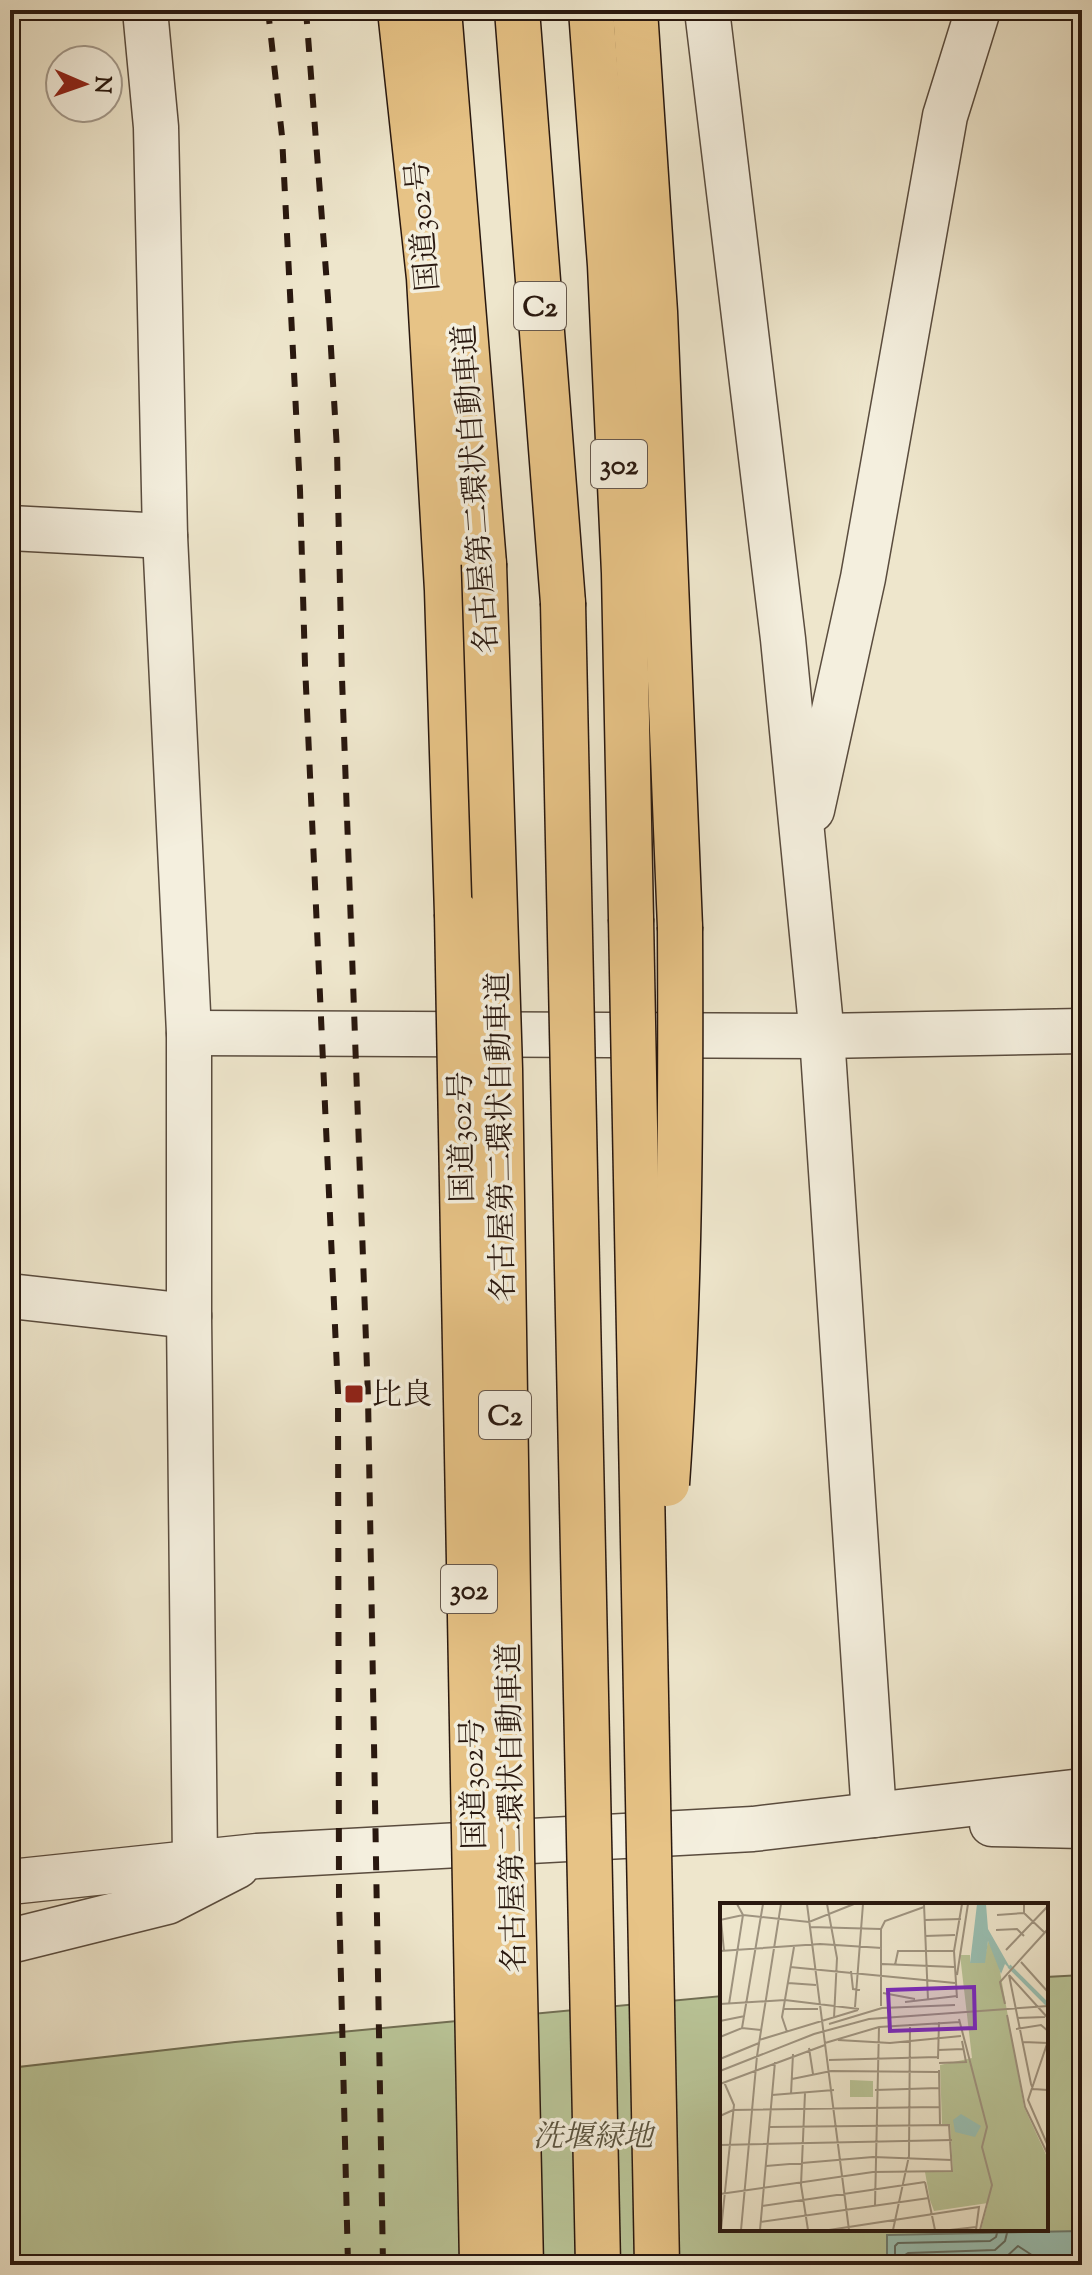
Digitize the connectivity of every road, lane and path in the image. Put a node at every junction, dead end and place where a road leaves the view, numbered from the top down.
1 (145, 10) edge
2 (400, 10) edge
3 (439, 10) edge
4 (517, 10) edge
5 (591, 10) edge
6 (635, 10) edge
7 (707, 10) edge
8 (978, 10) edge
9 (10, 528) edge
10 (165, 536) junction
11 (803, 849) junction
12 (1082, 1031) edge
13 (189, 1033) junction
14 (822, 1036) junction
15 (10, 1296) edge
16 (189, 1316) junction
17 (647, 1768) junction
18 (1082, 1791) edge
19 (874, 1815) junction
20 (811, 1822) junction
21 (1082, 1826) edge
22 (512, 1855) junction
23 (257, 1856) junction
24 (195, 1861) junction
25 (10, 1882) edge
26 (10, 1941) edge
27 (475, 2265) edge
28 (482, 2265) edge
29 (521, 2265) edge
30 (598, 2265) edge
31 (657, 2265) edge

1 - 10 street
2 - 28 highway, 国道302号 / 302, bridge
3 - 22 highway, 名古屋第二環状自動車道 / C2, bridge
4 - 30 highway, C2, bridge
5 - 17 highway, 302, bridge
6 - 17 highway, bridge
7 - 11 street
8 - 11 street
9 - 10 street
10 - 13 street
11 - 14 street
12 - 14 street
13 - 14 street
13 - 16 street
14 - 19 street
15 - 16 street
16 - 24 street
17 - 31 highway, 302, bridge
18 - 19 street
19 - 20 street
20 - 21 street
20 - 23 street
22 - 27 highway, bridge
22 - 29 highway, 名古屋第二環状自動車道 / C2, bridge
23 - 24 street
23 - 26 street
24 - 25 street

